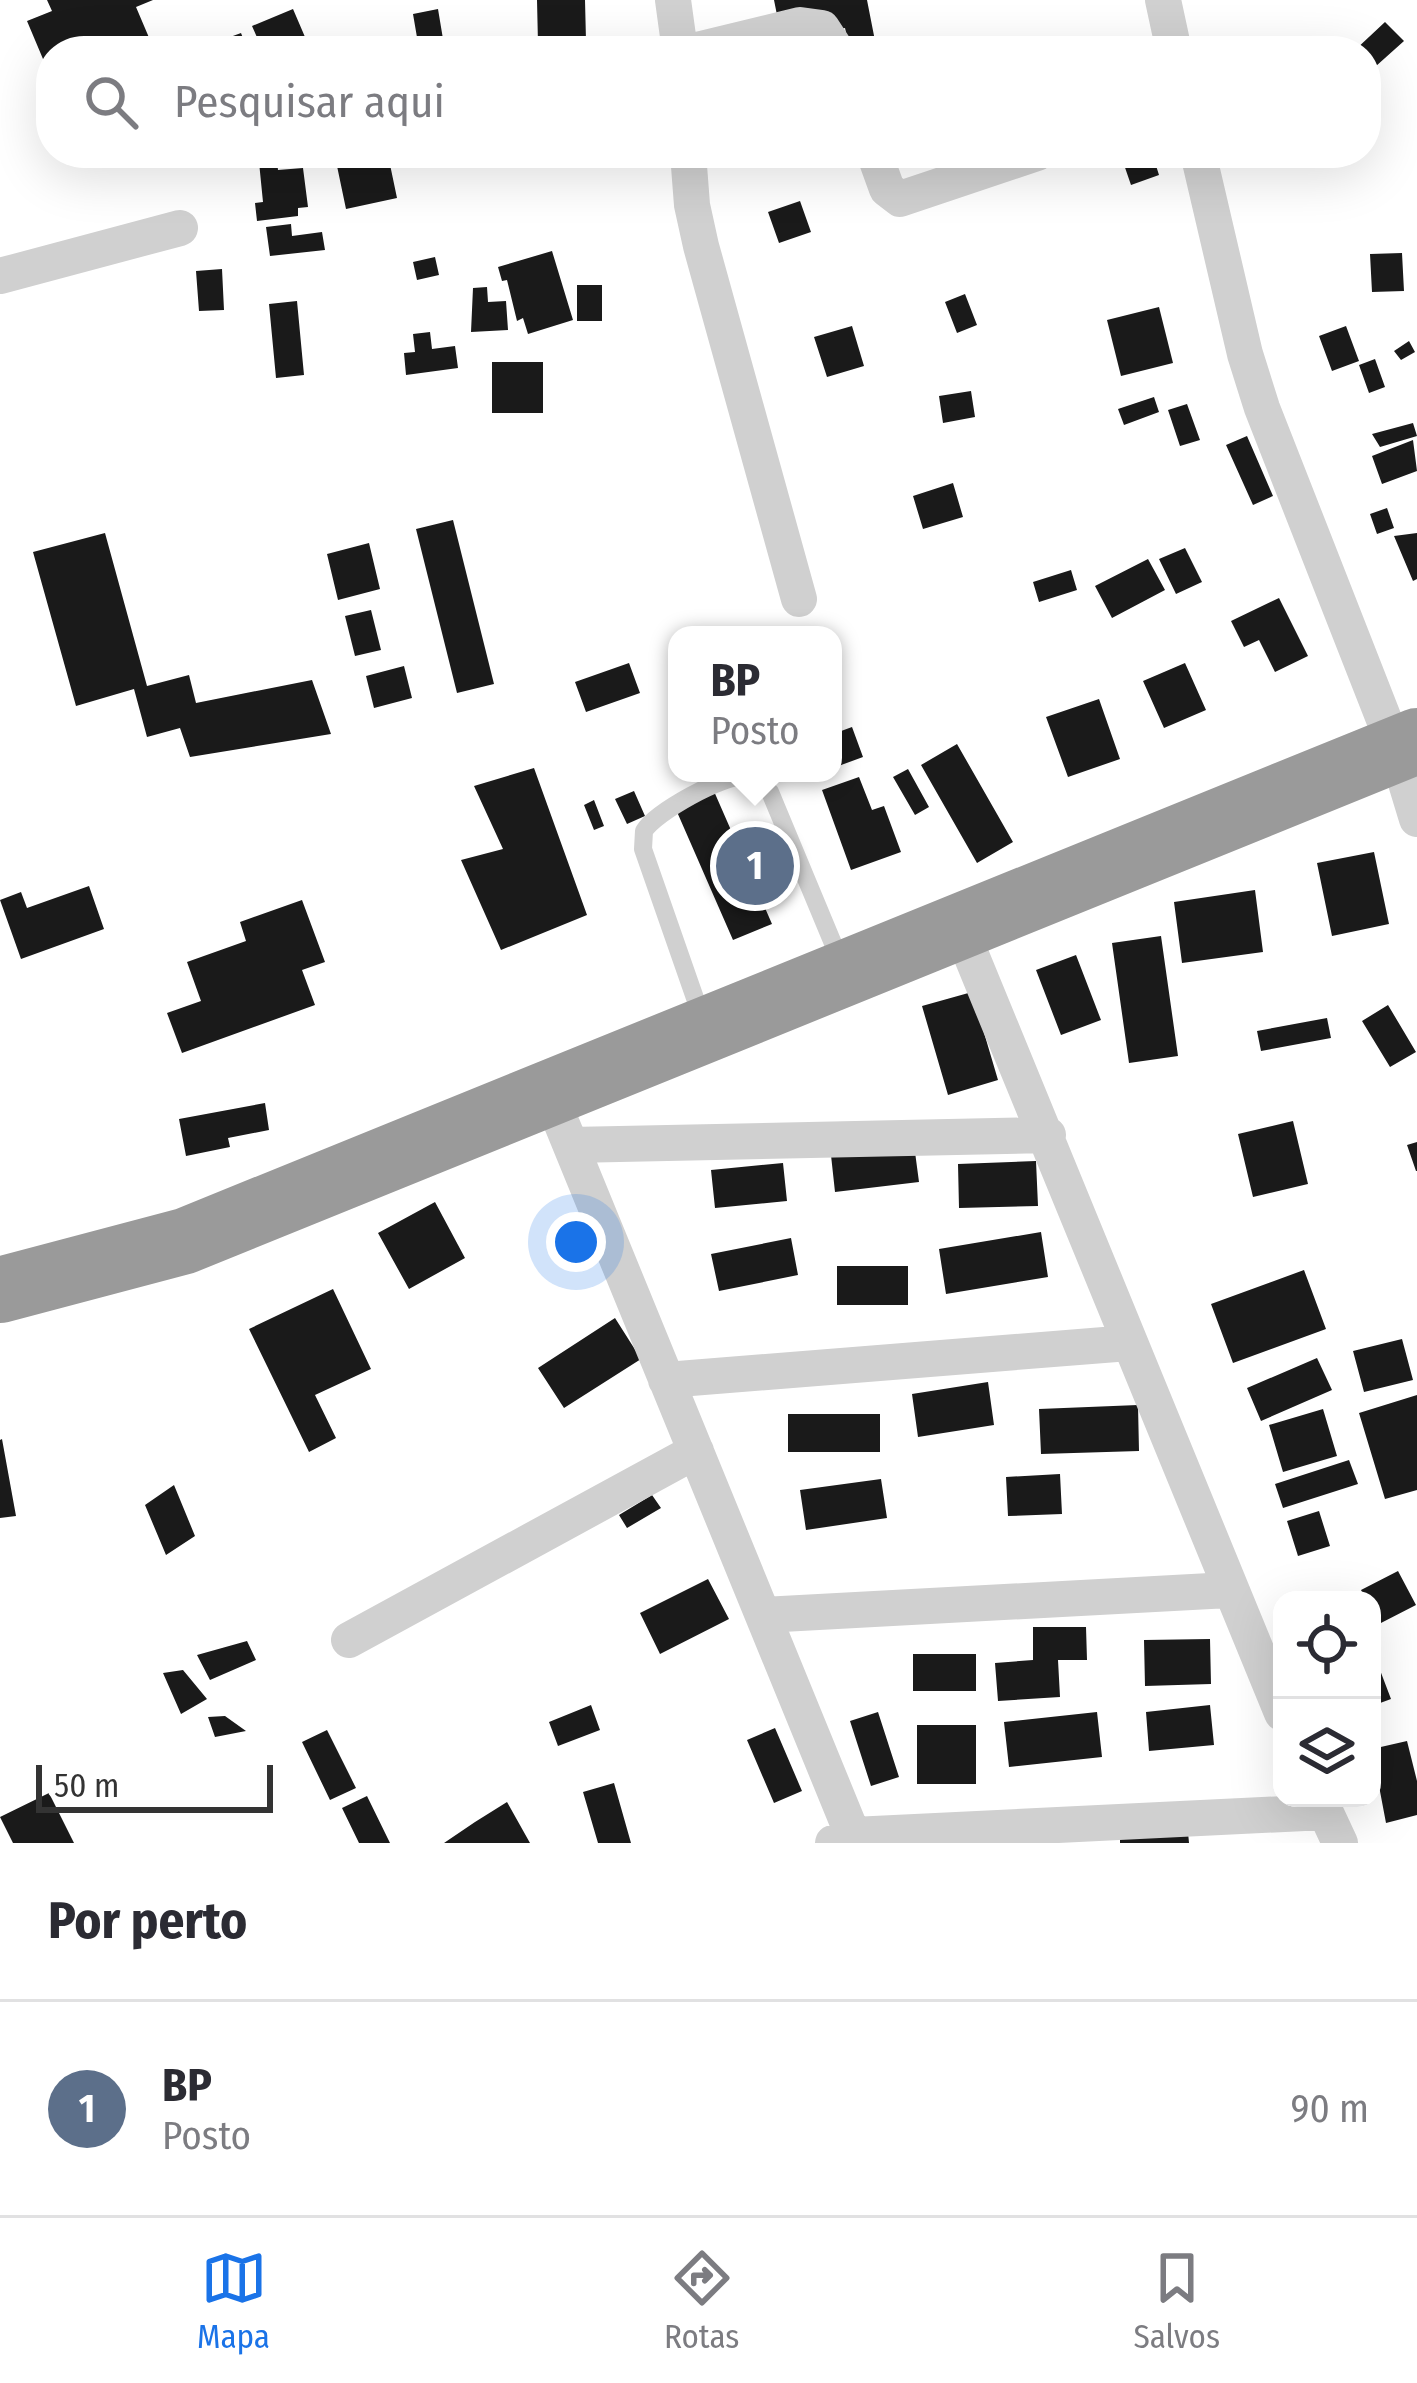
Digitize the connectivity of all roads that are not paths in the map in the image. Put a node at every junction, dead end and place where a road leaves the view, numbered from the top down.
1 (673, 0) edge
2 (1162, 0) edge
3 (678, 36) edge
4 (755, 36) edge
5 (827, 36) edge
6 (1170, 36) edge
7 (689, 168) edge
8 (879, 168) edge
9 (992, 168) edge
10 (1202, 168) edge
11 (180, 228) dead end
12 (0, 276) edge
13 (799, 599) dead end
14 (1407, 746) edge
15 (724, 782) edge
16 (760, 782) edge
17 (1417, 819) edge
18 (960, 928) junction
19 (846, 974) junction
20 (706, 1032) junction
21 (560, 1120) junction
22 (1048, 1135) junction
23 (0, 1290) edge
24 (1129, 1343) junction
25 (666, 1380) junction
26 (695, 1450) junction
27 (1229, 1590) junction
28 (763, 1615) junction
29 (350, 1640) dead end
30 (1276, 1699) edge
31 (1328, 1818) edge
32 (847, 1840) edge

1 - 3 street
2 - 6 street
4 - 5 street
7 - 13 street
8 - 9 street
10 - 14 street
11 - 12 street
14 - 17 street
14 - 18 highway
15 - 20 lane
16 - 19 lane
18 - 19 highway
18 - 22 street
19 - 20 highway
20 - 21 highway
21 - 22 street
21 - 23 highway
21 - 25 street
22 - 24 street
24 - 25 street
24 - 27 street
25 - 26 street
26 - 28 street
26 - 29 street
27 - 28 street
27 - 30 street
28 - 32 street
31 - 32 street

